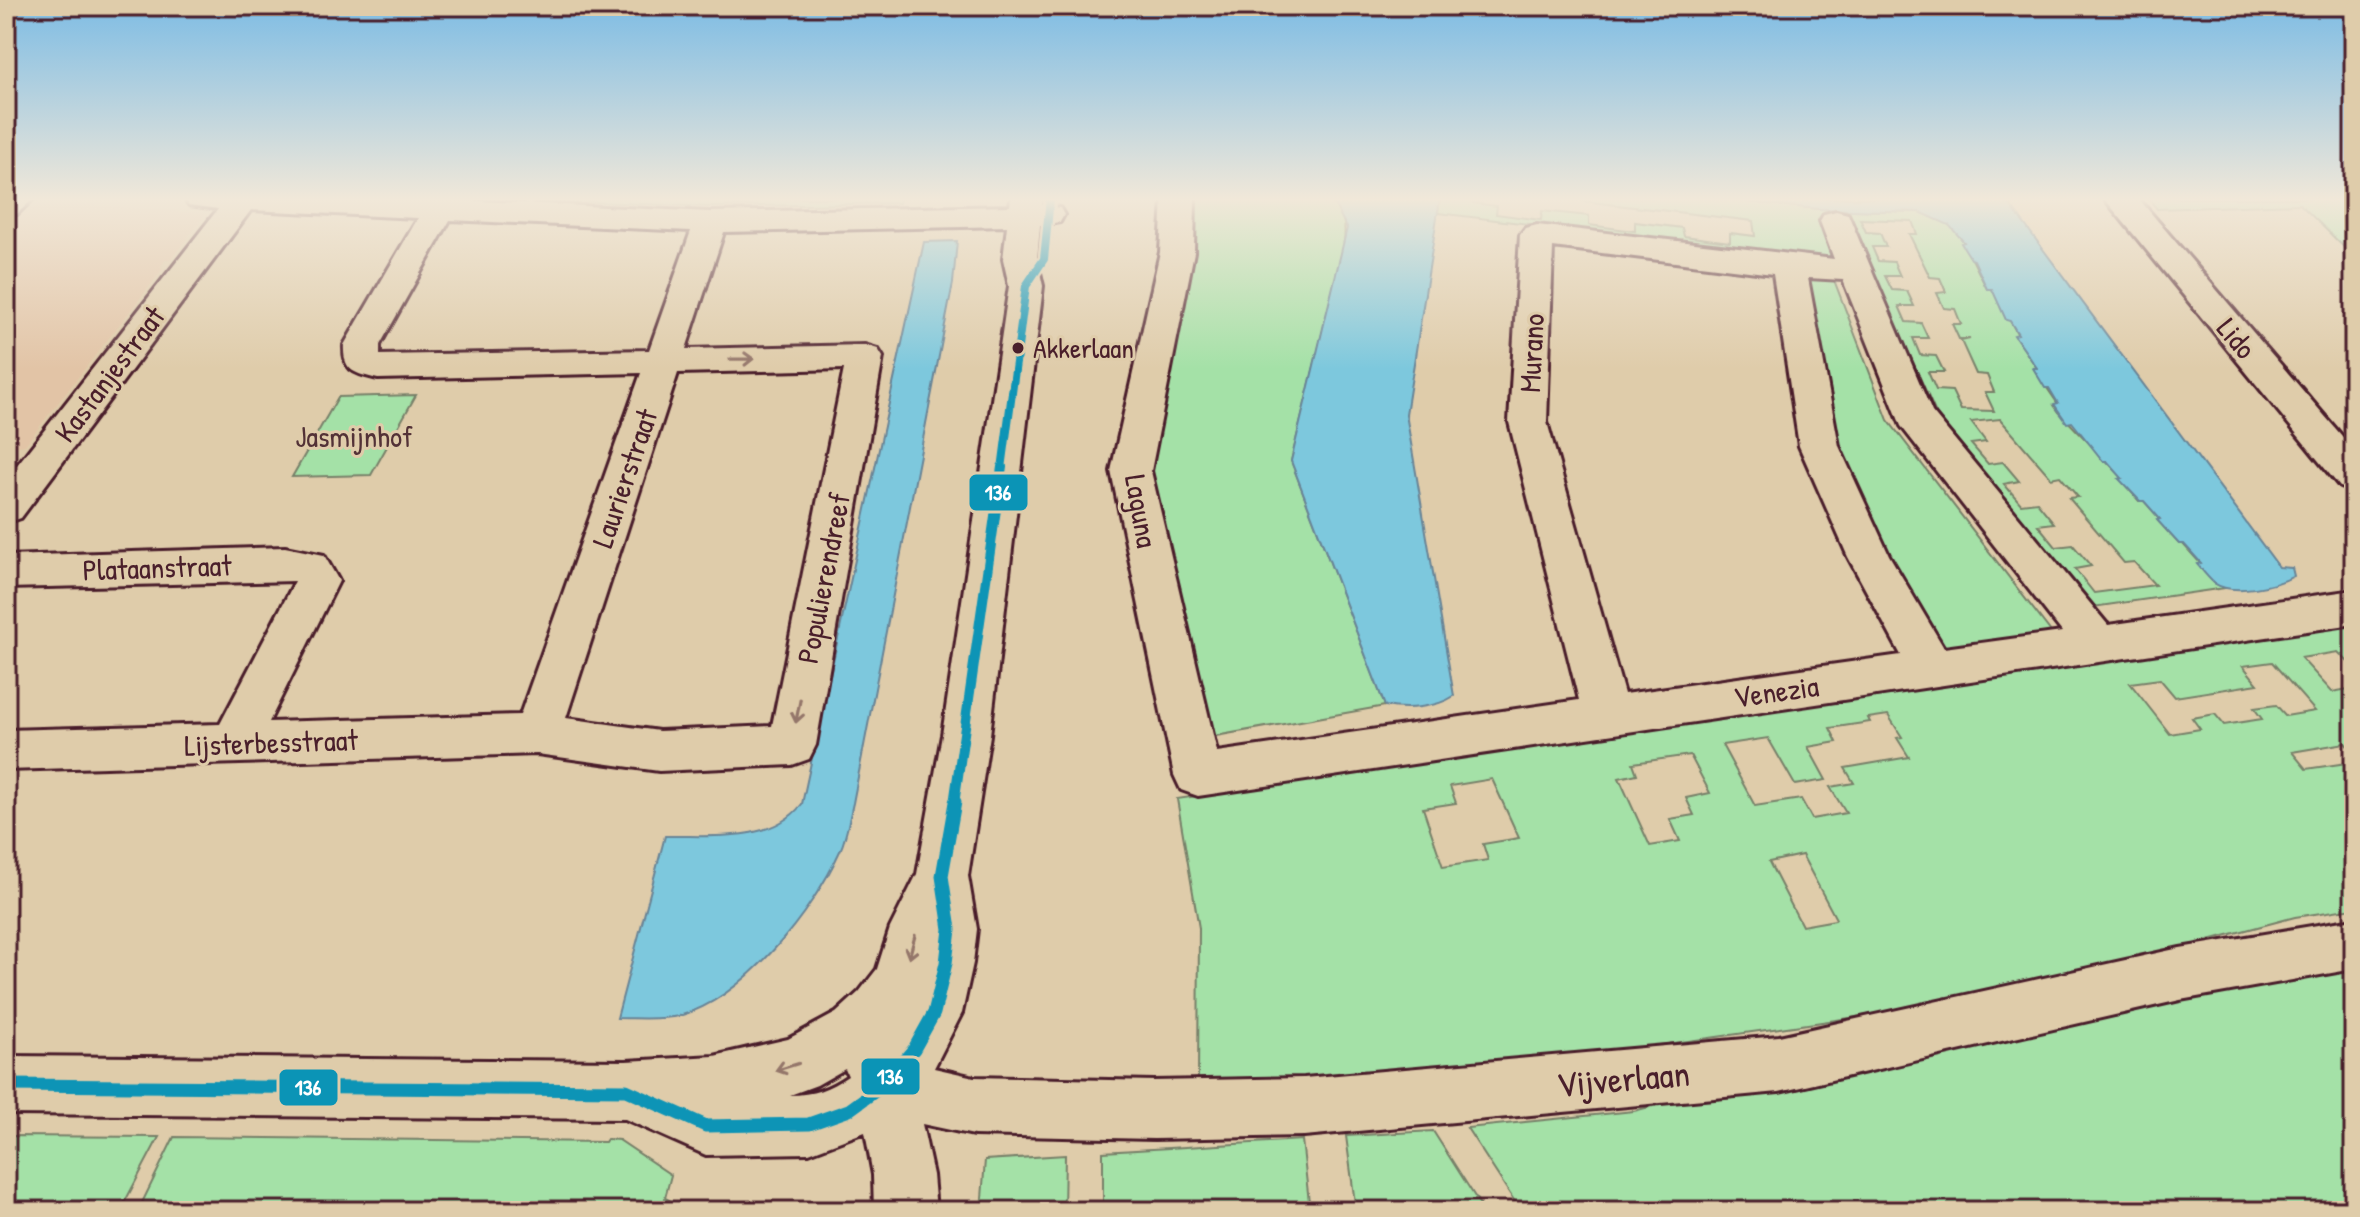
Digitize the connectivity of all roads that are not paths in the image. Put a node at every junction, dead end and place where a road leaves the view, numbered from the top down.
1 (200, 255) edge
2 (413, 255) edge
3 (700, 255) edge
4 (1044, 255) edge
5 (1176, 255) edge
6 (1536, 255) edge
7 (1698, 255) edge
8 (1850, 255) edge
9 (2168, 255) edge
10 (1789, 266) junction
11 (1857, 271) junction
12 (664, 360) junction
13 (2354, 477) edge
14 (6, 508) edge
15 (6, 572) edge
16 (2354, 607) edge
17 (2098, 645) junction
18 (1932, 669) junction
19 (1606, 715) junction
20 (537, 734) junction
21 (234, 744) junction
22 (6, 750) edge
23 (1198, 775) joint
24 (942, 876) junction
25 (2354, 944) edge
26 (856, 1032) junction
27 (6, 1085) edge
28 (882, 1086) junction
29 (626, 1090) junction
30 (905, 1211) edge

1 - 14 street, Kastanjestraat
2 - 12 street
3 - 12 street, Laurierstraat
4 - 24 street
5 - 23 street, Laguna
6 - 19 street, Murano
7 - 10 street, Murano
8 - 11 street
9 - 13 street, Lido
10 - 11 street, Murano
10 - 18 street
11 - 17 street
12 - 20 street, Laurierstraat
12 -> 20 street, Populierendreef
15 - 21 street, Plataanstraat
16 - 17 street, Venezia
17 - 18 street, Venezia
18 - 19 street, Venezia
19 - 23 street, Venezia
20 - 21 street, Lijsterbesstraat
21 - 22 street, Lijsterbesstraat
24 -> 26 street
24 - 28 street
25 - 28 street, Vijverlaan
26 - 28 street
26 -> 29 street
27 - 29 street
28 - 29 street
28 - 30 street

